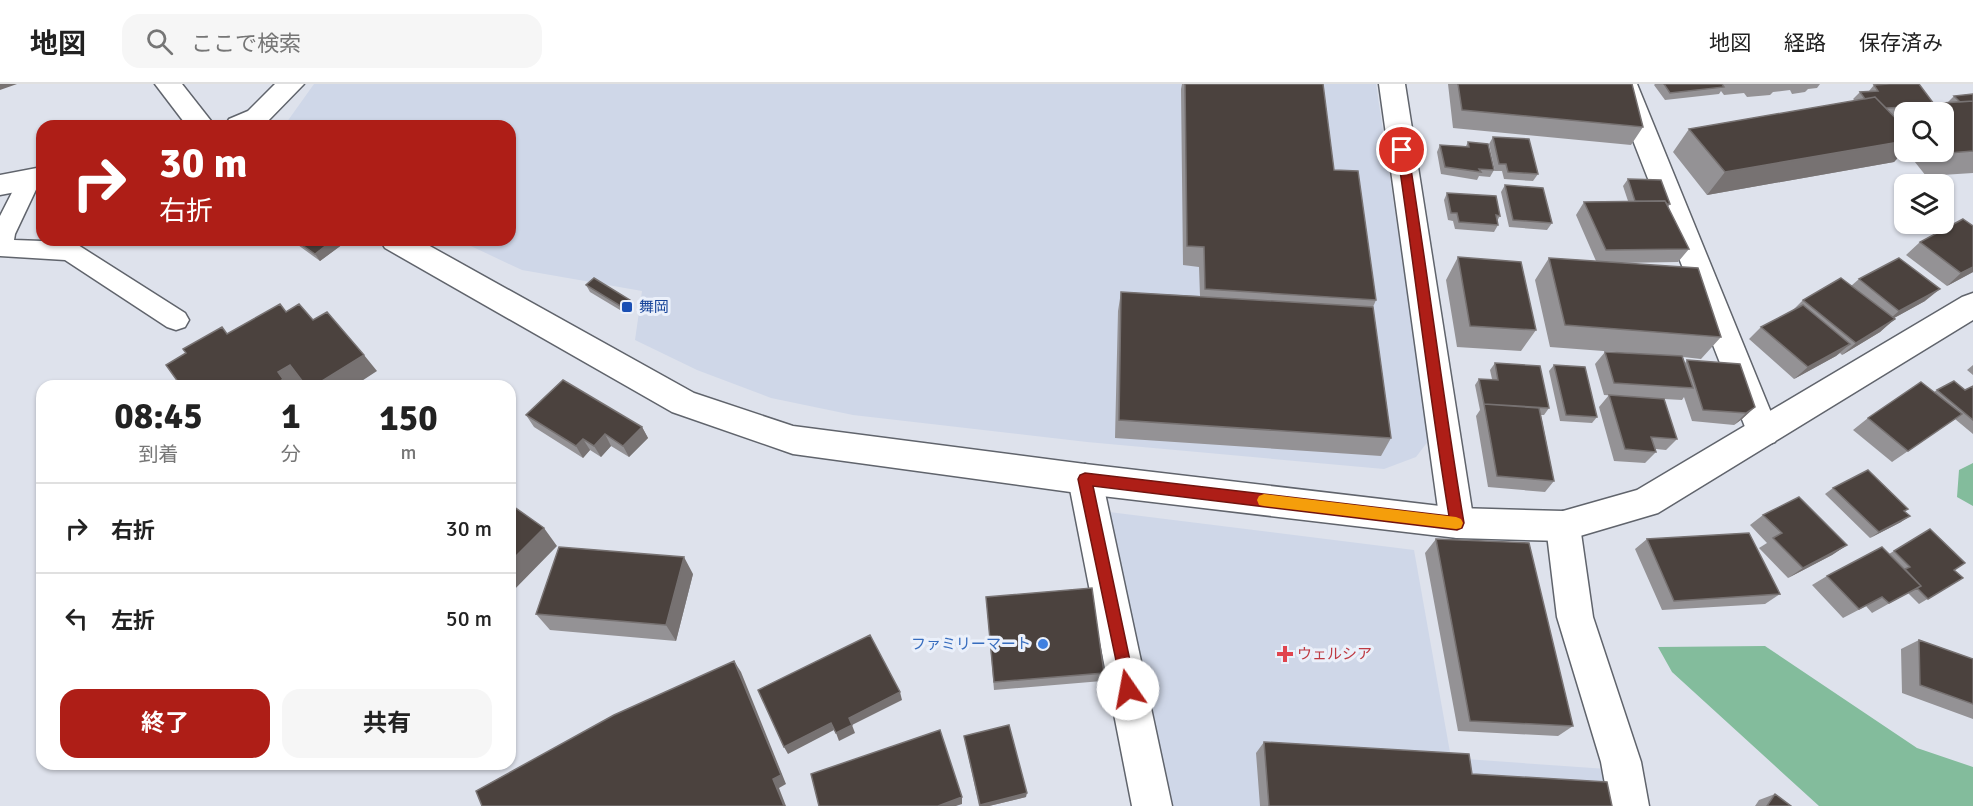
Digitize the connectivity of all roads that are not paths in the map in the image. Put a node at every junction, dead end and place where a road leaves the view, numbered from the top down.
1 (168, 84) edge
2 (291, 84) edge
3 (1392, 84) edge
4 (1624, 84) edge
5 (197, 120) edge
6 (251, 120) edge
7 (36, 178) edge
8 (0, 185) edge
9 (406, 246) edge
10 (1973, 304) edge
11 (176, 320) dead end
12 (1763, 432) junction
13 (1085, 479) junction
14 (1457, 523) junction
15 (1563, 526) junction
16 (1152, 806) edge
17 (1629, 806) edge

1 - 5 street
2 - 6 street
3 - 14 street
4 - 12 street
7 - 8 street
7 - 11 lane
9 - 13 street
10 - 12 street
12 - 15 street
13 - 14 street
13 - 16 street
14 - 15 street
15 - 17 street

